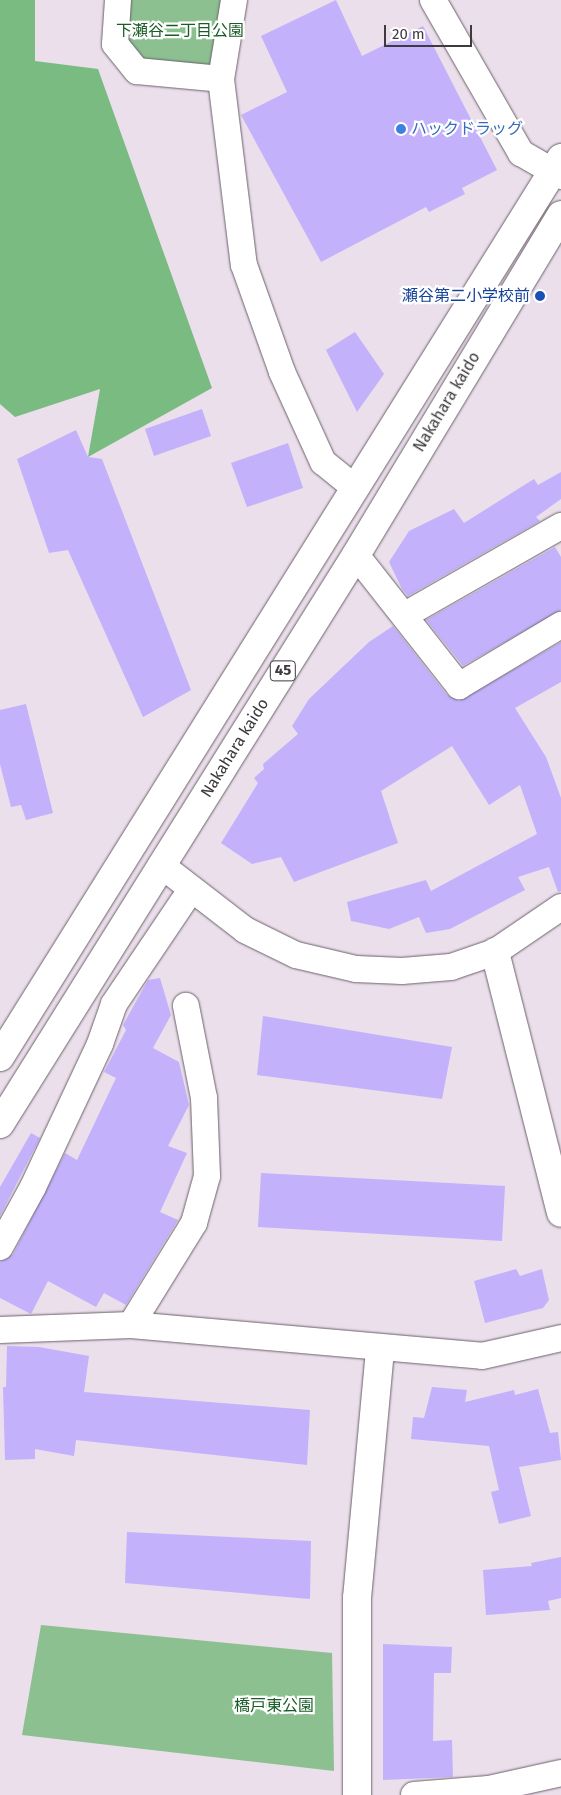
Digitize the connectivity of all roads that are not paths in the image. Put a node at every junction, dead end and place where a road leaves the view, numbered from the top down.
1 (118, 0) edge
2 (234, 0) edge
3 (433, 0) edge
4 (221, 79) junction
5 (558, 168) edge
6 (561, 215) edge
7 (353, 486) junction
8 (561, 526) edge
9 (356, 555) junction
10 (405, 615) junction
11 (561, 625) edge
12 (161, 865) junction
13 (191, 890) junction
14 (561, 907) edge
15 (495, 952) junction
16 (186, 1006) dead end
17 (0, 1057) edge
18 (0, 1124) edge
19 (561, 1214) edge
20 (0, 1247) edge
21 (131, 1325) junction
22 (0, 1330) edge
23 (561, 1338) edge
24 (380, 1349) junction
25 (561, 1773) edge
26 (357, 1795) edge
27 (414, 1795) edge

1 - 4 street
2 - 4 street
3 - 5 street
4 - 7 street
5 - 7 main road, Nakahara kaido / 45
6 - 9 main road, Nakahara kaido / 45
7 - 17 main road, Nakahara kaido / 45
8 - 10 street
9 - 10 street
9 - 12 main road, Nakahara kaido / 45
10 - 11 street
12 - 13 street
12 - 18 main road, Nakahara kaido / 45
13 - 15 street
13 - 20 street
14 - 15 street
15 - 19 main road
16 - 21 street
21 - 22 street
21 - 24 street
23 - 24 street
24 - 26 main road
25 - 27 street

